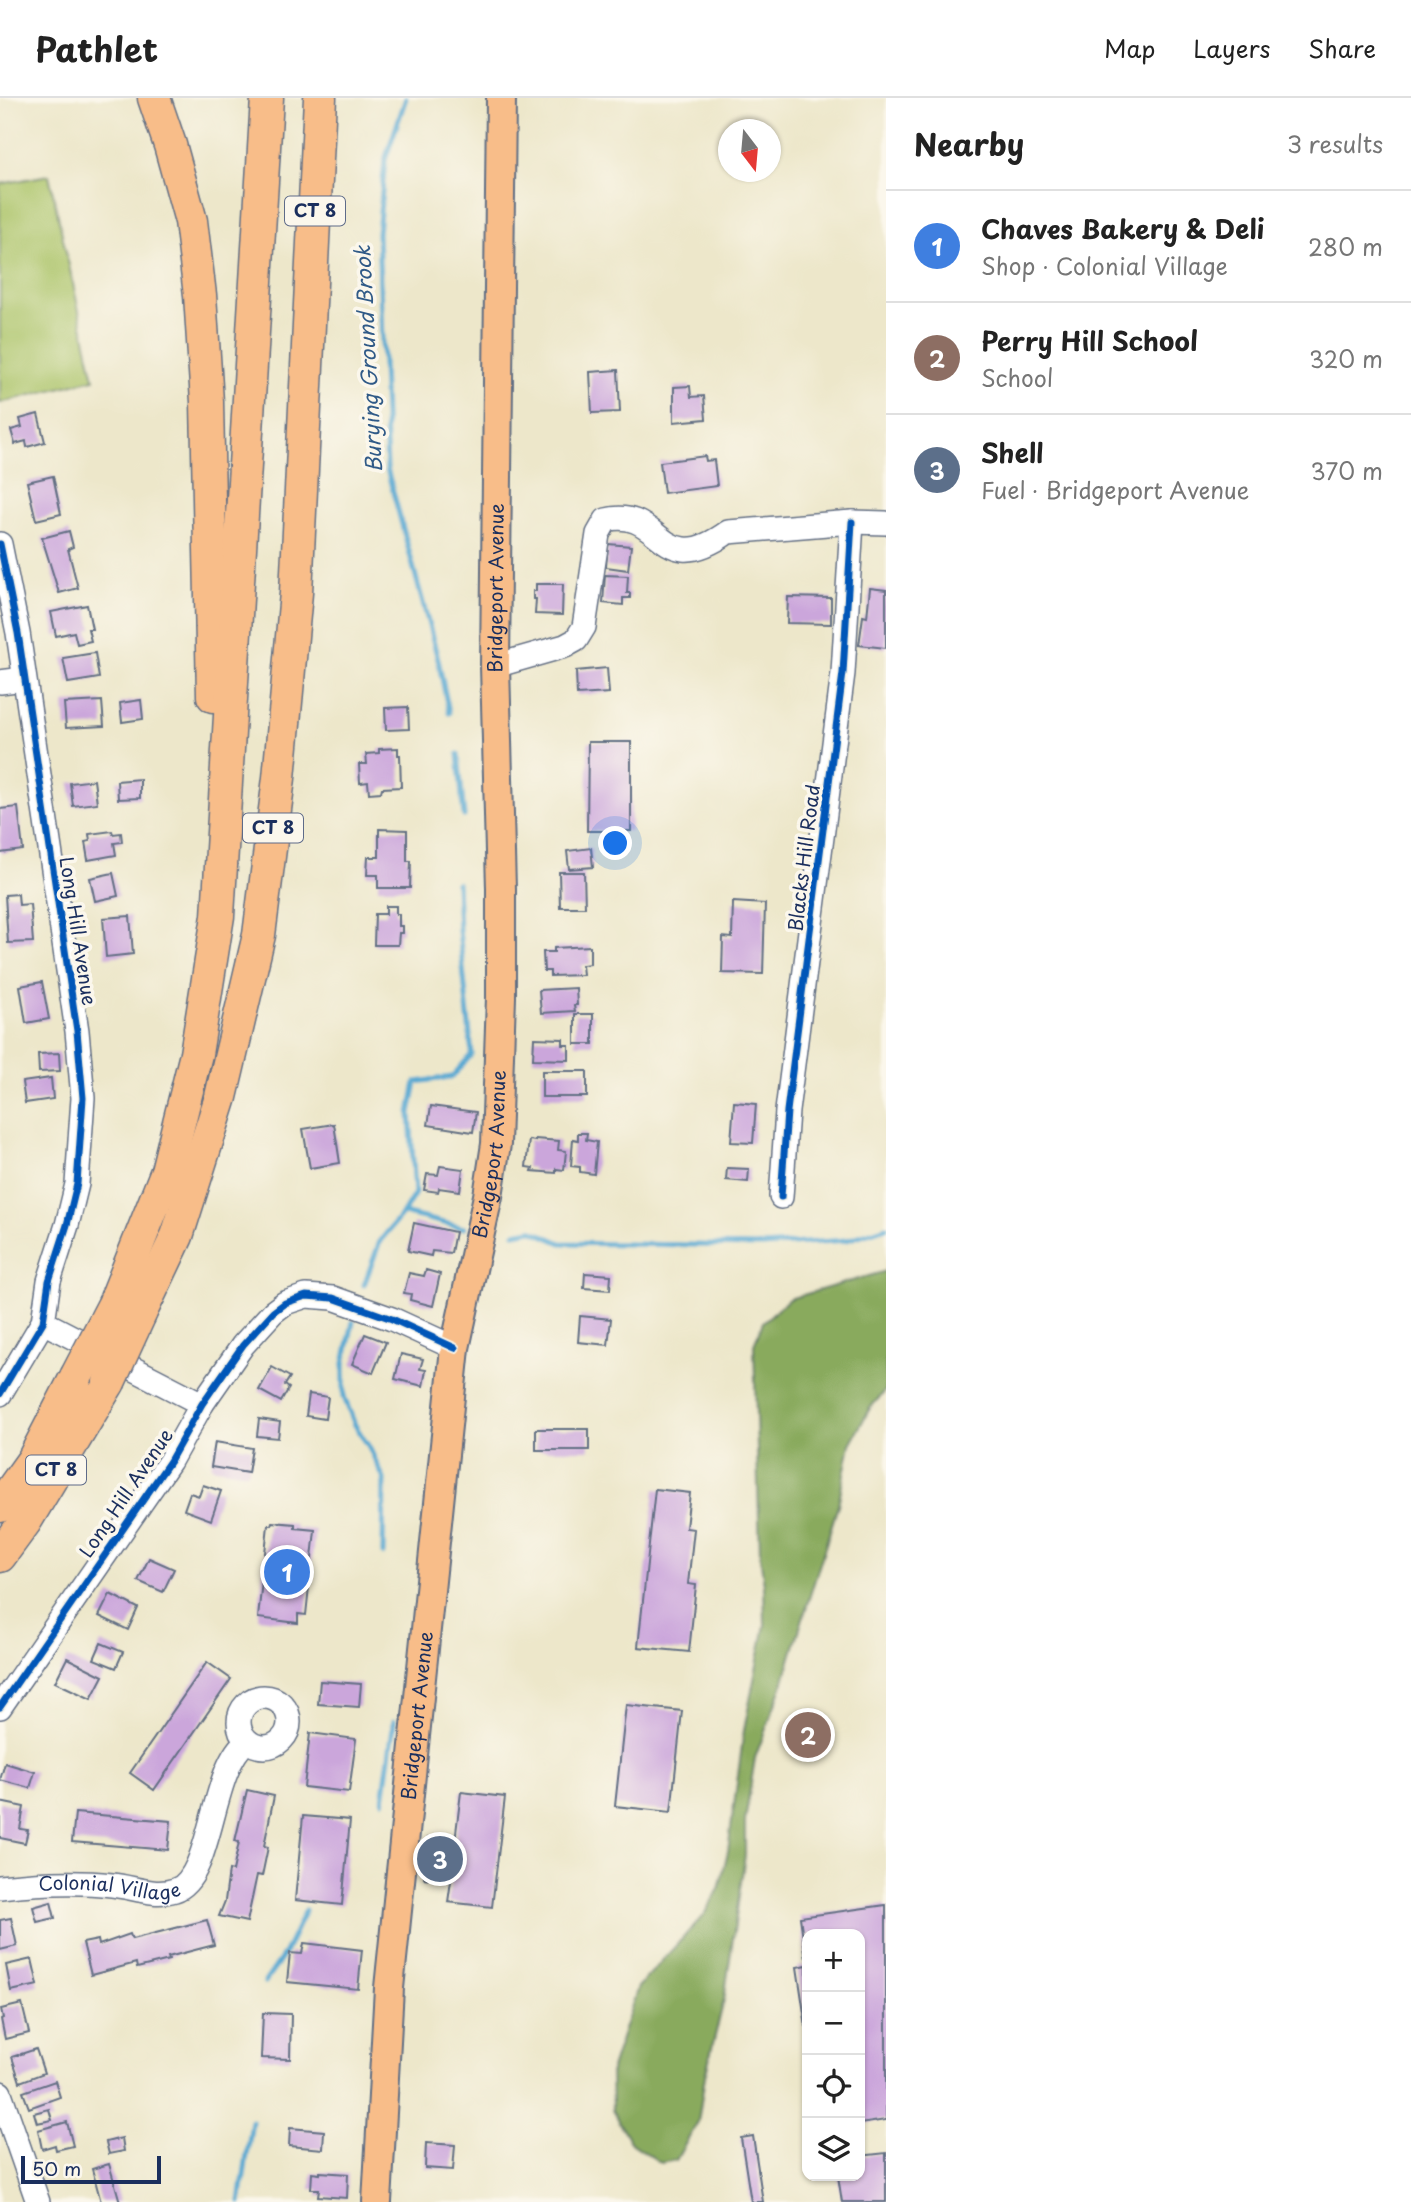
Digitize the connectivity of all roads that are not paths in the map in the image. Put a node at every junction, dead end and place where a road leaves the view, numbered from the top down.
1 (154, 98) edge
2 (267, 98) edge
3 (320, 98) edge
4 (500, 98) edge
5 (852, 522) junction
6 (886, 523) edge
7 (0, 544) edge
8 (495, 666) junction
9 (24, 679) junction
10 (0, 682) edge
11 (218, 916) junction
12 (781, 1198) dead end
13 (127, 1309) junction
14 (43, 1322) junction
15 (455, 1348) junction
16 (0, 1394) edge
17 (202, 1404) junction
18 (0, 1506) edge
19 (0, 1556) edge
20 (0, 1707) edge
21 (247, 1741) dead end
22 (0, 1887) edge
23 (0, 2093) edge
24 (38, 2202) edge
25 (377, 2202) edge

1 - 11 highway
2 - 11 highway, CT 8
3 - 13 highway, CT 8
4 - 8 main road, Bridgeport Avenue
5 - 6 street
5 - 8 street
5 - 12 street, Blacks Hill Road
7 - 9 street, Long Hill Avenue
8 - 15 main road, Bridgeport Avenue
9 - 10 street
9 - 14 street, Long Hill Avenue
11 - 13 highway, CT 8
13 - 18 highway, CT 8, bridge
13 - 19 highway, CT 8, bridge
14 - 16 street
14 - 17 street
15 - 17 street, Long Hill Avenue
15 - 25 main road, Bridgeport Avenue
17 - 20 street, Long Hill Avenue
21 - 22 street, Colonial Village
23 - 24 street

